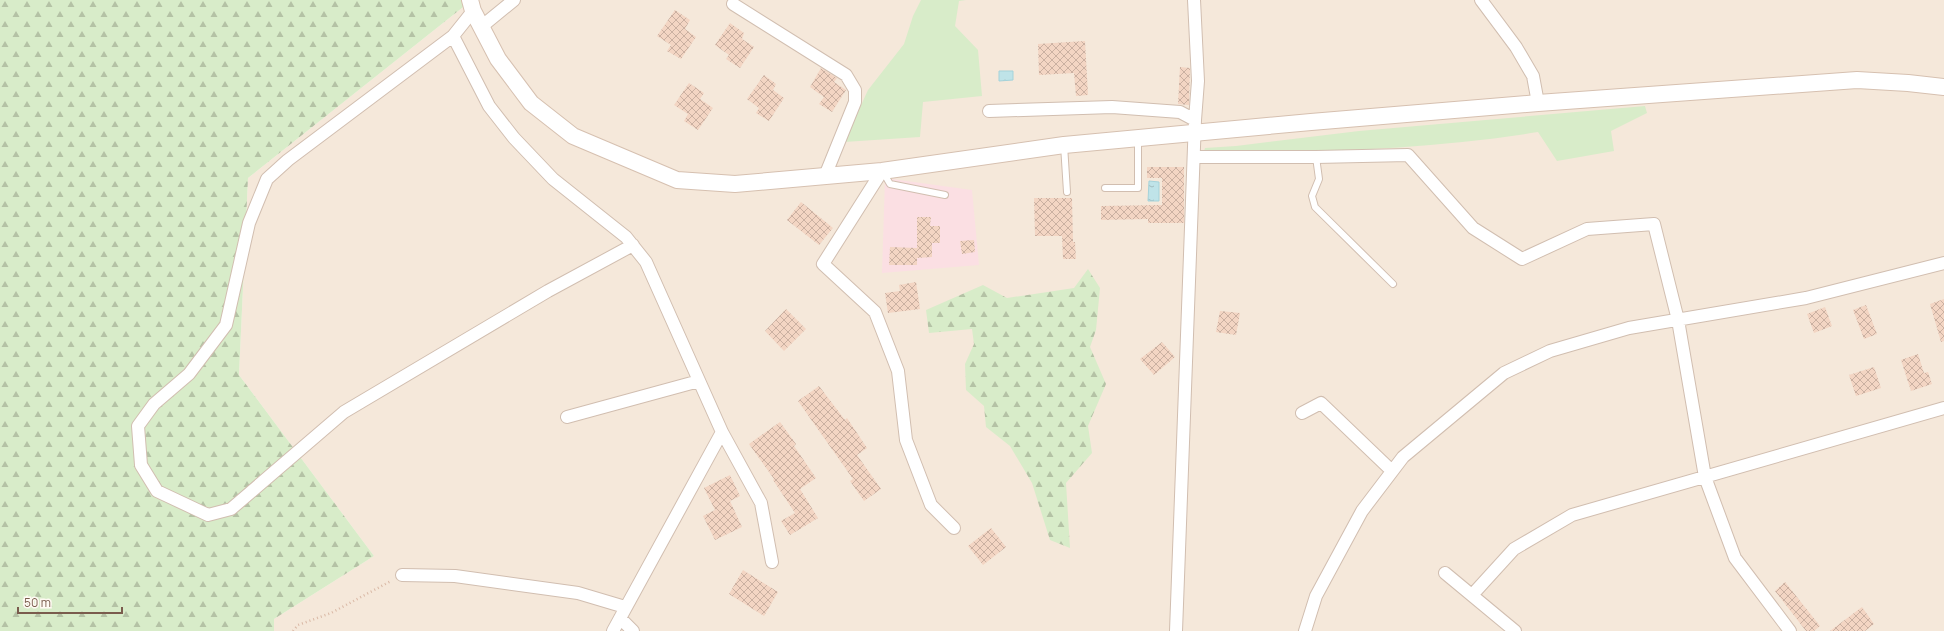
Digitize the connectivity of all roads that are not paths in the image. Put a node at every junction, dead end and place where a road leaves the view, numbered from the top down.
1 (514, 0) edge
2 (1194, 0) edge
3 (1481, 0) edge
4 (732, 4) dead end
5 (472, 5) edge
6 (481, 27) junction
7 (453, 36) junction
8 (1944, 87) edge
9 (1538, 103) junction
10 (989, 111) dead end
11 (1194, 127) junction
12 (1138, 139) junction
13 (1064, 146) junction
14 (1194, 157) junction
15 (1316, 157) junction
16 (882, 171) junction
17 (825, 176) junction
18 (1105, 188) dead end
19 (1067, 192) dead end
20 (945, 195) dead end
21 (633, 245) junction
22 (1944, 263) edge
23 (1393, 284) dead end
24 (1678, 320) junction
25 (699, 381) junction
26 (1944, 408) edge
27 (1302, 413) dead end
28 (567, 417) dead end
29 (722, 432) junction
30 (1392, 471) junction
31 (1705, 477) junction
32 (954, 528) dead end
33 (772, 562) dead end
34 (1445, 573) dead end
35 (402, 575) road end
36 (1473, 594) junction
37 (622, 612) junction
38 (613, 631) edge
39 (633, 631) edge
40 (1176, 631) edge
41 (1305, 631) edge
42 (1515, 631) edge
43 (1790, 631) edge

1 - 6 street
2 - 11 street
3 - 9 street
4 - 17 street
5 - 6 main road
5 - 7 street
6 - 17 main road
7 - 21 street
7 - 21 street
8 - 9 main road
9 - 11 main road
10 - 11 street
11 - 12 main road
11 - 14 street
12 - 13 main road
12 - 18 lane
13 - 16 main road
13 - 19 lane
14 - 15 street
14 - 40 street
15 - 23 lane
15 - 24 street
16 - 17 main road
16 - 20 lane
16 - 32 street
21 - 25 street
22 - 24 street
24 - 30 street
24 - 31 street
25 - 28 street
25 - 29 street
26 - 31 street
27 - 30 street
29 - 33 street
29 - 37 street
30 - 41 street
31 - 36 street
31 - 43 street
34 - 36 street
35 - 37 street
36 - 42 street
37 - 38 street
37 - 39 street

